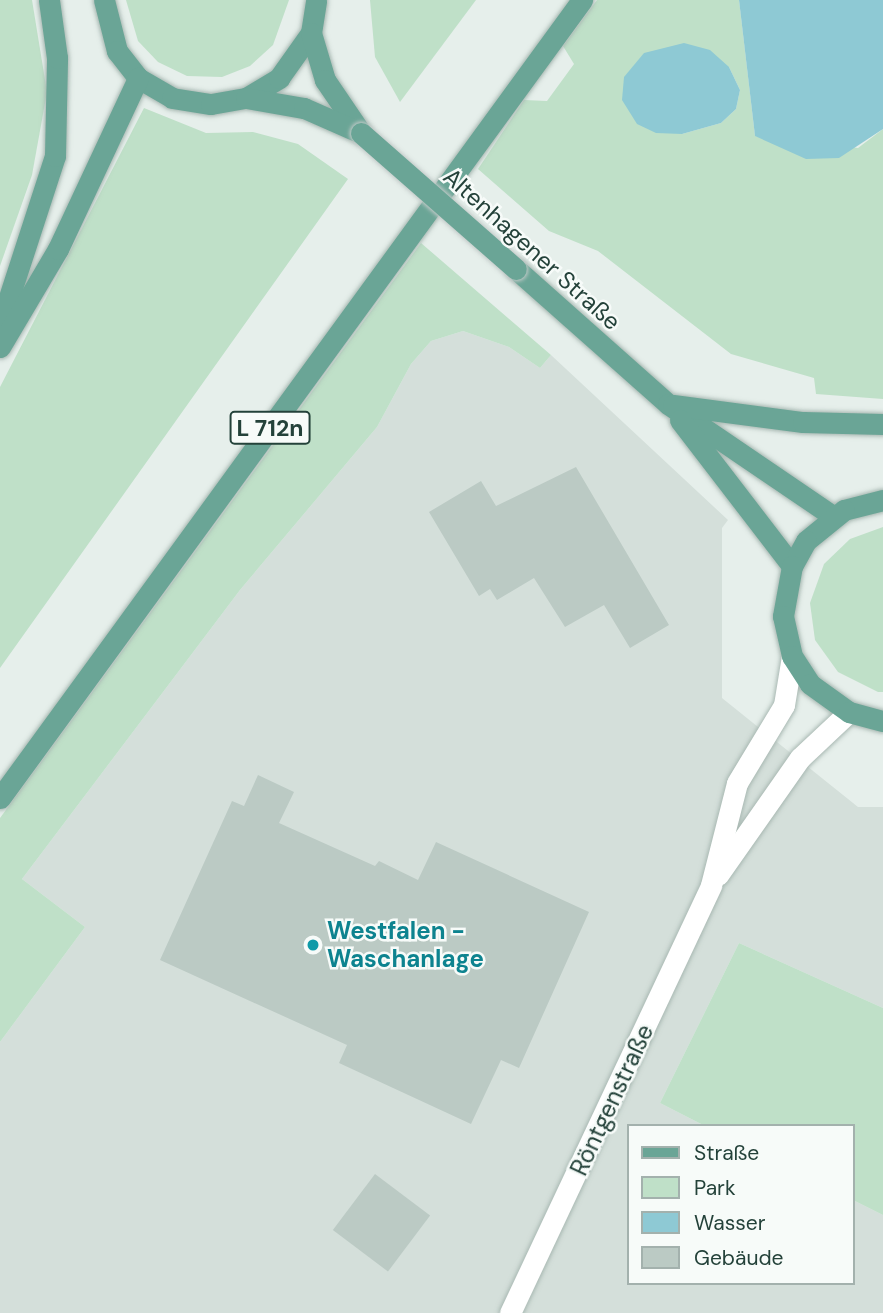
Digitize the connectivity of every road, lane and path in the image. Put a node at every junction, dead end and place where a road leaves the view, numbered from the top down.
1 (49, 0) edge
2 (104, 0) edge
3 (317, 0) edge
4 (582, 0) edge
5 (311, 33) junction
6 (138, 78) junction
7 (246, 98) junction
8 (361, 133) junction
9 (0, 325) edge
10 (0, 347) edge
11 (668, 404) junction
12 (883, 424) edge
13 (883, 500) edge
14 (833, 516) junction
15 (792, 566) junction
16 (792, 656) junction
17 (849, 712) junction
18 (883, 721) edge
19 (0, 798) edge
20 (711, 885) junction
21 (510, 1313) edge

1 - 9 main road
2 - 6 main road
3 - 5 main road
4 - 19 main road, L 712n
5 - 7 main road
5 - 8 main road, Altenhagener Straße
6 - 7 main road
6 - 10 main road
7 - 8 main road, Altenhagener Straße
8 - 11 main road, Altenhagener Straße, bridge
11 - 12 main road
11 - 14 main road
11 - 15 main road
13 - 14 main road
14 - 15 main road
15 - 16 main road
16 - 17 main road
16 - 20 street, Röntgenstraße
17 - 18 main road
17 - 20 street, Röntgenstraße
20 - 21 street, Röntgenstraße

